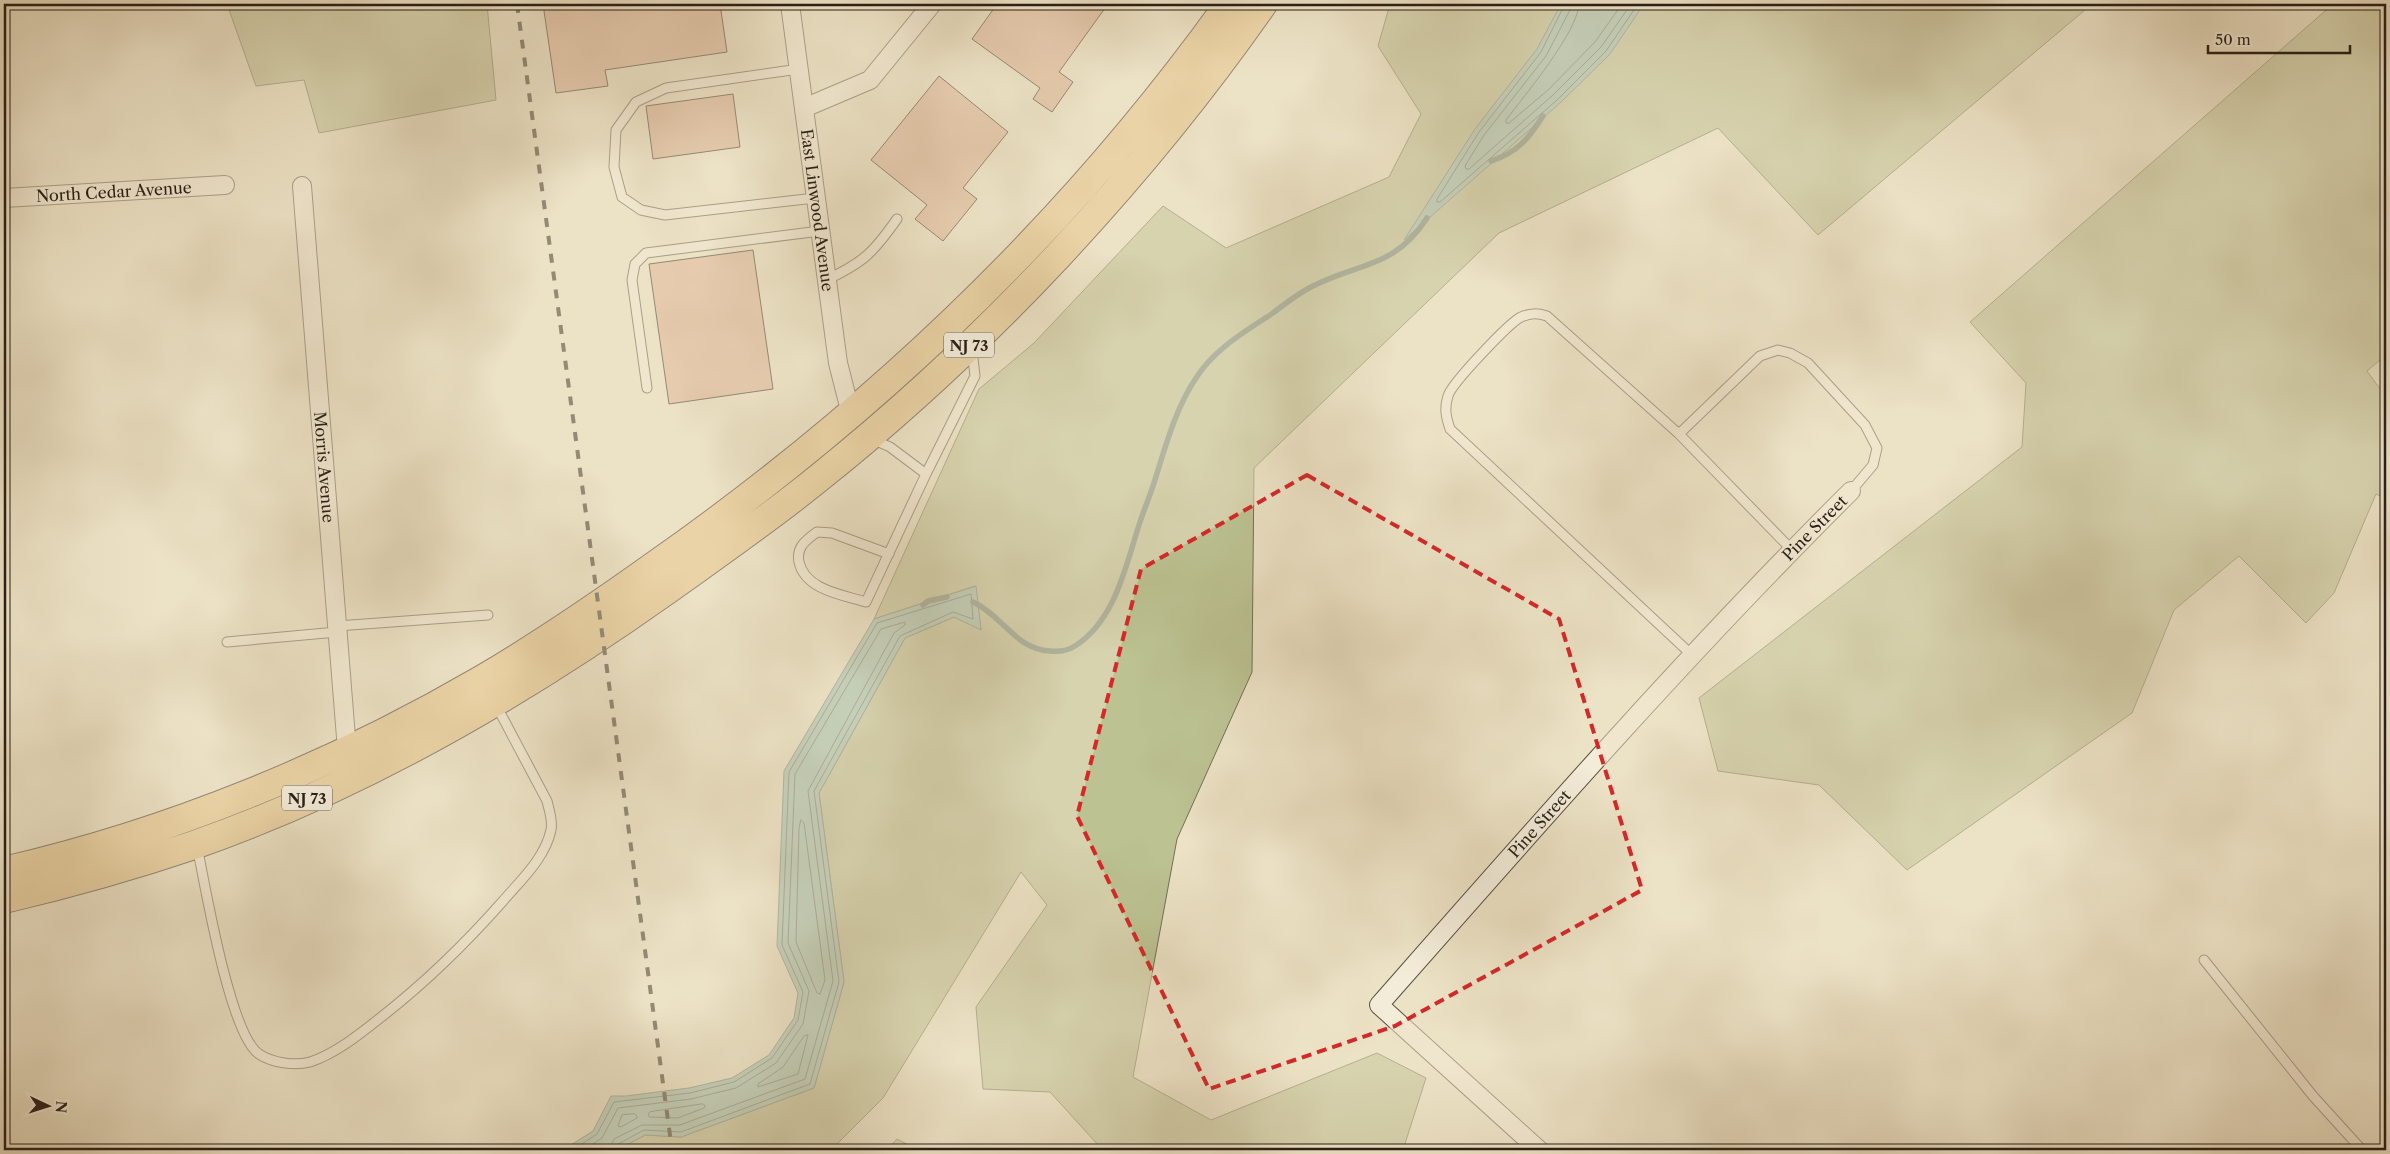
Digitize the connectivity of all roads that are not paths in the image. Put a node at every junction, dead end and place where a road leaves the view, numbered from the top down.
1 (790, 4) edge
2 (932, 4) edge
3 (1229, 4) edge
4 (1263, 4) edge
5 (799, 69) junction
6 (804, 108) junction
7 (225, 185) dead end
8 (302, 186) dead end
9 (4, 198) edge
10 (815, 198) junction
11 (897, 220) dead end
12 (820, 231) junction
13 (826, 280) junction
14 (971, 343) junction
15 (646, 388) dead end
16 (851, 414) junction
17 (1679, 434) junction
18 (868, 436) junction
19 (926, 474) junction
20 (1851, 491) joint
21 (1792, 550) junction
22 (889, 554) junction
23 (488, 615) dead end
24 (337, 629) junction
25 (228, 642) dead end
26 (1694, 656) junction
27 (495, 703) junction
28 (347, 750) junction
29 (197, 844) junction
30 (4, 871) edge
31 (4, 899) edge
32 (2204, 960) dead end
33 (1539, 1150) edge
34 (2362, 1150) edge

1 - 5 street, East Linwood Avenue
2 - 6 street
3 - 16 highway, NJ 73
4 - 14 highway, NJ 73
5 - 6 street, East Linwood Avenue
5 - 10 lane
6 - 10 street, East Linwood Avenue
7 - 9 street, North Cedar Avenue
8 - 24 street, Morris Avenue
10 - 12 street, East Linwood Avenue
11 - 13 lane
12 - 13 street, East Linwood Avenue
12 - 15 lane
13 - 16 street, East Linwood Avenue
14 - 18 highway, NJ 73
14 - 19 lane
16 - 28 highway, NJ 73
17 - 20 lane
17 - 21 lane
17 - 26 lane
18 - 19 lane
18 - 27 highway, NJ 73
19 - 22 lane
20 - 21 street, Pine Street
21 - 26 street, Pine Street
22 - 22 lane
23 - 24 lane
24 - 25 lane
24 - 28 street, Morris Avenue
26 - 33 street, Pine Street
27 - 29 highway, NJ 73
27 - 29 lane
28 - 30 highway, NJ 73
29 - 31 highway, NJ 73
32 - 34 lane

